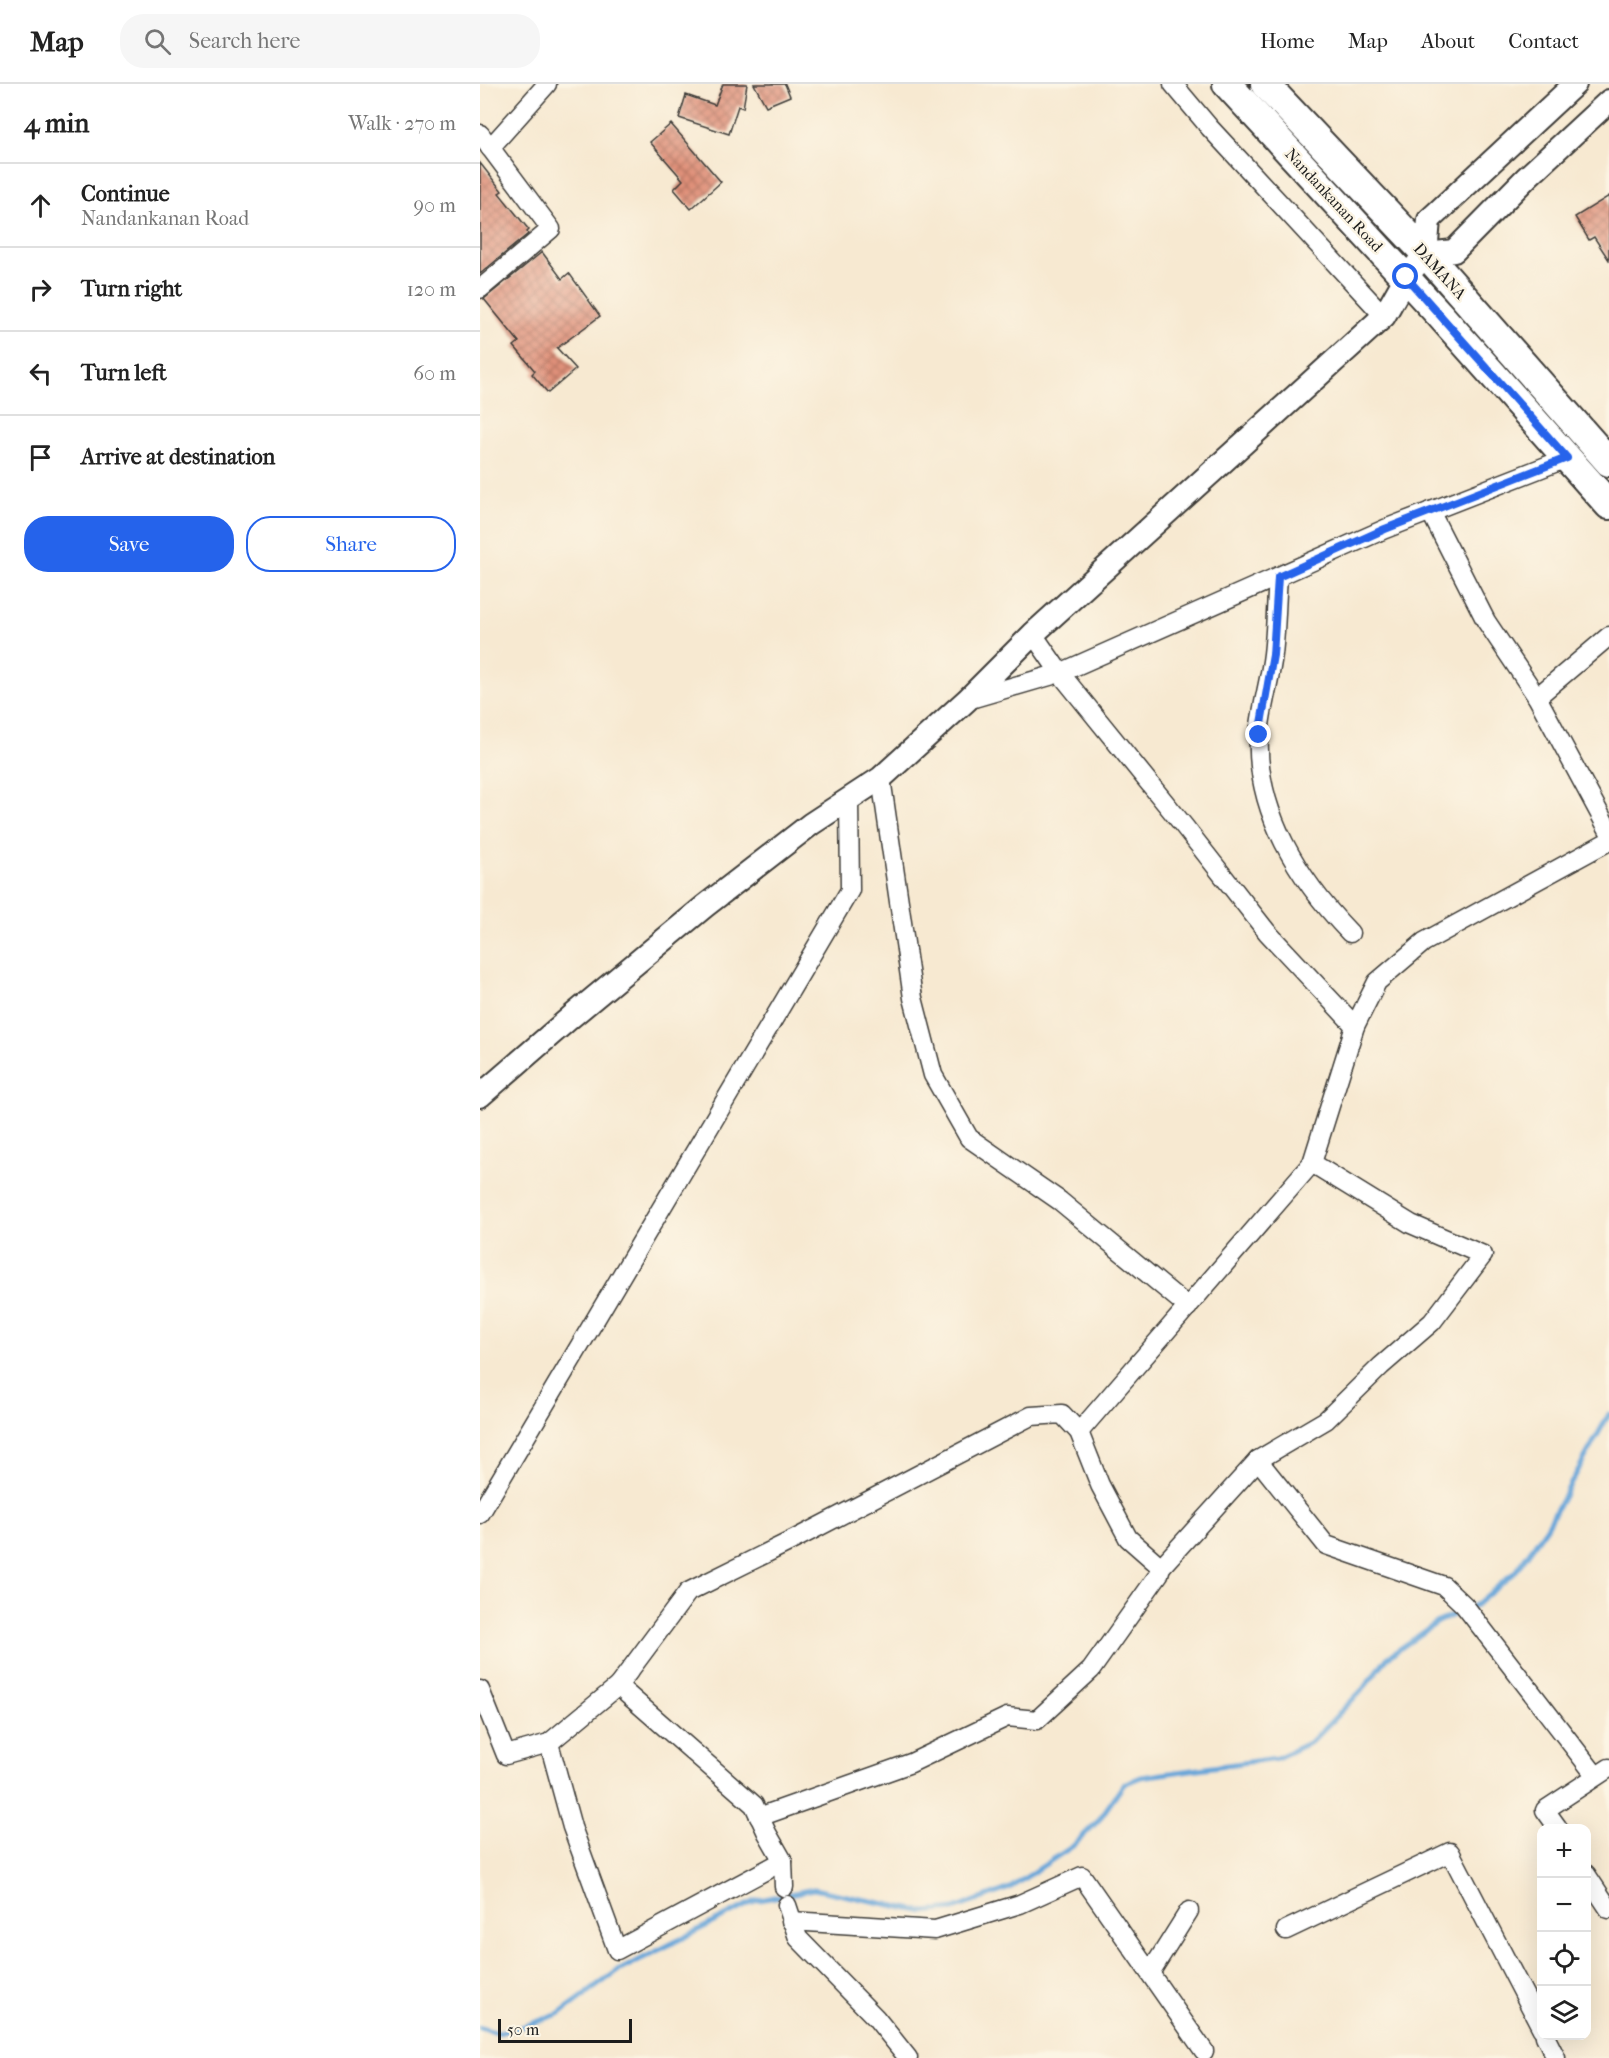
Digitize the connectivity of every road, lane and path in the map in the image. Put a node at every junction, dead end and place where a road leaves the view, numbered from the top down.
1 (547, 84) edge
2 (1173, 84) edge
3 (1227, 84) edge
4 (1265, 84) edge
5 (1575, 84) edge
6 (1605, 111) edge
7 (485, 141) edge
8 (1426, 254) junction
9 (1406, 277) junction
10 (480, 289) edge
11 (1384, 316) junction
12 (1567, 458) junction
13 (1609, 462) edge
14 (1609, 505) edge
15 (1430, 512) junction
16 (1278, 577) junction
17 (1034, 634) junction
18 (1609, 636) edge
19 (1060, 673) junction
20 (1537, 697) junction
21 (967, 700) junction
22 (881, 778) junction
23 (849, 800) junction
24 (1609, 831) edge
25 (1609, 841) edge
26 (1350, 933) dead end
27 (1355, 1026) junction
28 (480, 1096) edge
29 (1312, 1163) junction
30 (1188, 1307) junction
31 (1079, 1432) junction
32 (1258, 1460) junction
33 (480, 1514) edge
34 (1161, 1567) junction
35 (618, 1686) junction
36 (480, 1691) edge
37 (549, 1743) junction
38 (1603, 1772) edge
39 (759, 1817) junction
40 (1555, 1824) edge
41 (783, 1861) junction
42 (1591, 1878) edge
43 (784, 1887) dead end
44 (1604, 1891) edge
45 (1609, 1909) edge
46 (1189, 1911) dead end
47 (1286, 1930) dead end
48 (1150, 1973) junction
49 (1537, 2019) edge
50 (1547, 2040) edge
51 (1203, 2056) edge
52 (908, 2058) edge
53 (1556, 2058) edge

1 - 7 street
2 - 11 street
3 - 9 main road, Nandankanan Road
4 - 8 main road, DAMANA
5 - 8 street
6 - 8 street
7 - 10 street
8 - 9 street
8 - 13 main road, DAMANA
9 - 11 street
9 - 12 main road, Nandankanan Road
11 - 17 street
12 - 14 main road, Nandankanan Road
12 - 15 street
15 - 16 street
15 - 20 street
16 - 19 street
16 - 26 street
17 - 19 street
17 - 21 street
18 - 20 street
19 - 21 street
19 - 27 street
20 - 24 street
21 - 22 street
22 - 23 street
22 - 30 street
23 - 28 street
23 - 33 street
25 - 27 street
27 - 29 street
29 - 30 street
29 - 32 street
30 - 31 street
31 - 34 street
31 - 35 street
32 - 34 street
32 - 38 street
34 - 39 street
35 - 37 street
35 - 39 street
36 - 37 street
37 - 41 street
38 - 40 street
39 - 41 street
41 - 43 street
42 - 44 street
44 - 45 street
46 - 48 street
47 - 49 street
48 - 51 street
48 - 52 street
50 - 53 street

